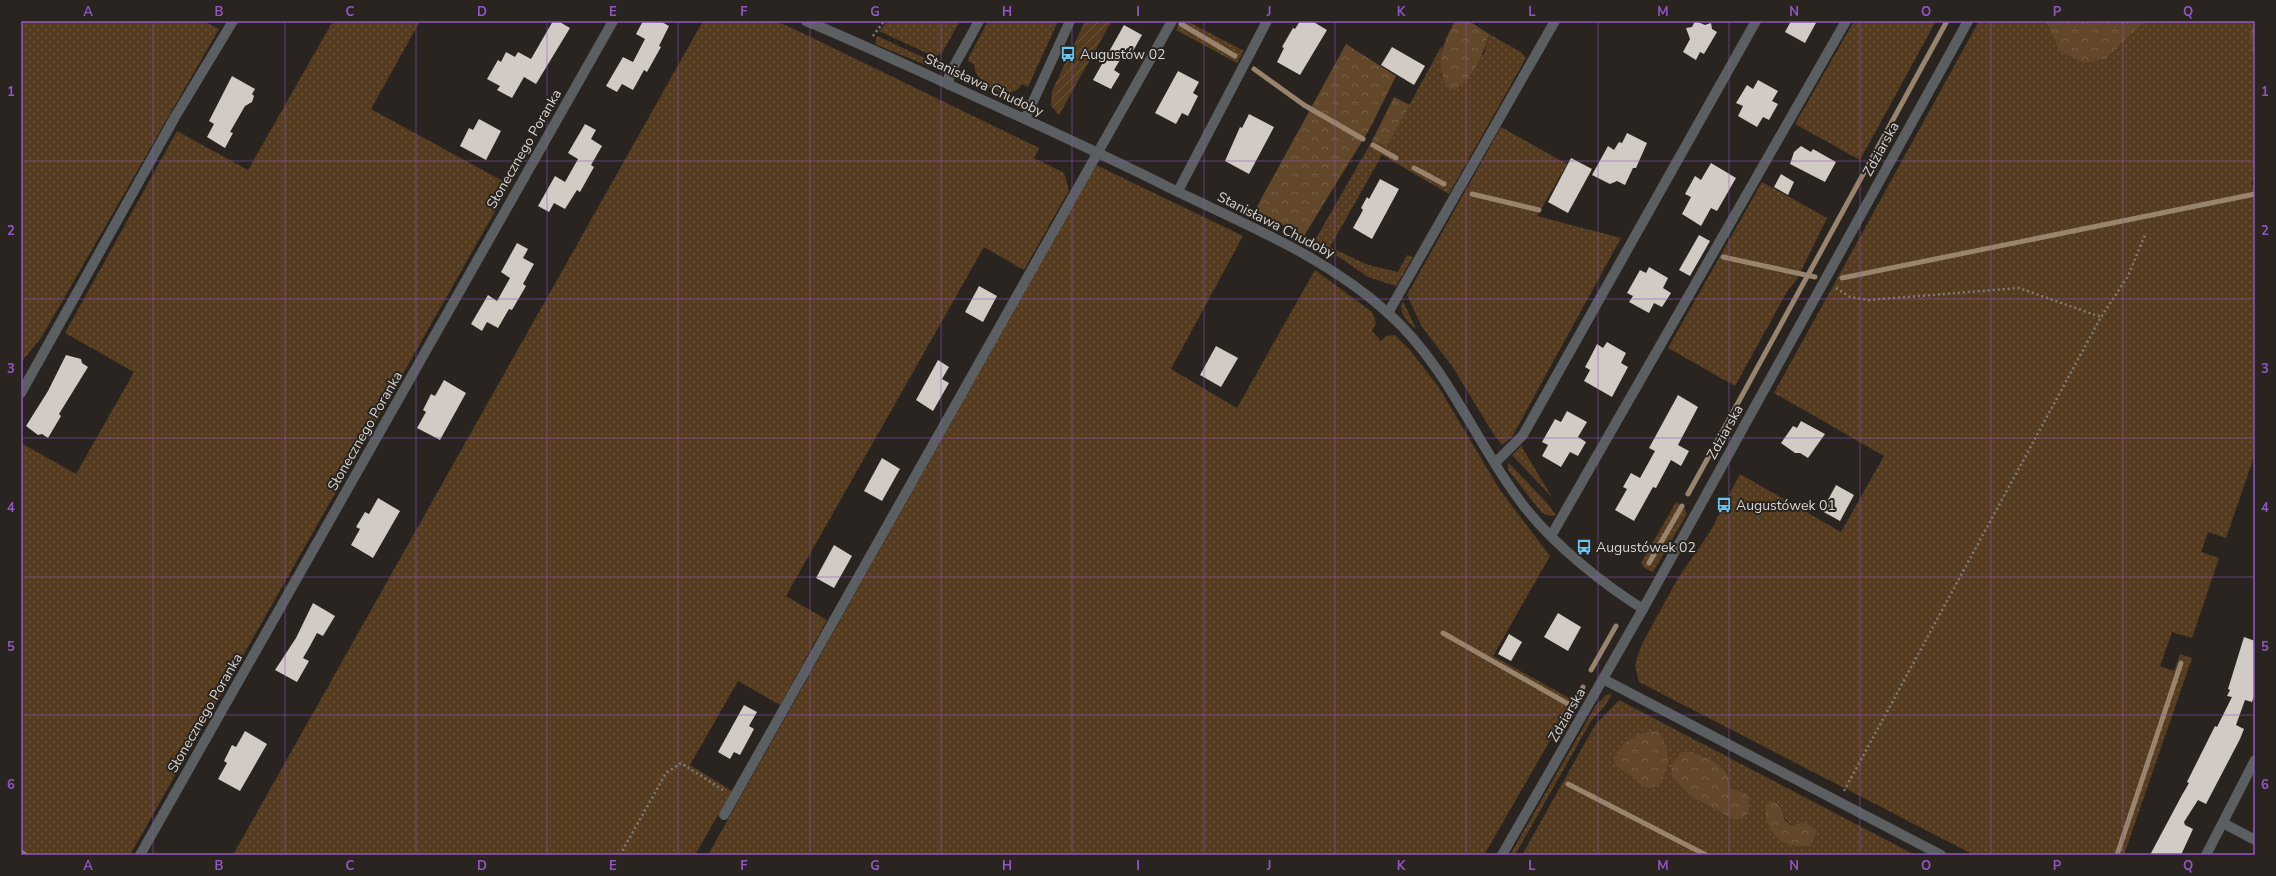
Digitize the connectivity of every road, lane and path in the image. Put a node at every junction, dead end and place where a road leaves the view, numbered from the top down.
1 (233, 21) edge
2 (613, 21) edge
3 (806, 21) edge
4 (884, 21) edge
5 (979, 21) edge
6 (1070, 21) edge
7 (1172, 21) edge
8 (1268, 21) edge
9 (1555, 21) edge
10 (1756, 21) edge
11 (1846, 21) edge
12 (1968, 21) edge
13 (867, 47) junction
14 (949, 85) junction
15 (1025, 119) junction
16 (1097, 152) junction
17 (1178, 191) junction
18 (2145, 235) dead end
19 (1824, 281) junction
20 (1388, 313) junction
21 (2101, 318) junction
22 (21, 392) edge
23 (1495, 463) junction
24 (1551, 536) junction
25 (1643, 609) junction
26 (1603, 679) junction
27 (2255, 760) edge
28 (734, 797) junction
29 (1838, 802) junction
30 (724, 815) dead end
31 (2223, 823) junction
32 (2255, 840) edge
33 (140, 855) edge
34 (620, 855) edge
35 (1502, 855) edge
36 (1941, 855) edge
37 (2206, 855) edge

1 - 22 street
2 - 33 street, Słonecznego Poranka
3 - 13 street, Stanisława Chudoby
4 - 13 path
5 - 14 street
6 - 15 street
7 - 16 street
8 - 17 street
9 - 20 street
10 - 23 street
11 - 24 street
12 - 19 street, Zdziarska
13 - 14 street, Stanisława Chudoby
14 - 15 street, Stanisława Chudoby
15 - 16 street, Stanisława Chudoby
16 - 17 street, Stanisława Chudoby
16 - 28 street
17 - 20 street, Stanisława Chudoby
18 - 21 path
19 - 21 path
19 - 25 street, Zdziarska
20 - 23 street, Stanisława Chudoby
21 - 29 path
23 - 24 street, Stanisława Chudoby
24 - 25 street, Stanisława Chudoby
25 - 26 street, Zdziarska
26 - 29 street
26 - 35 street, Zdziarska
27 - 31 street
28 - 30 street
28 - 34 path
29 - 36 street
31 - 32 street
31 - 37 street

